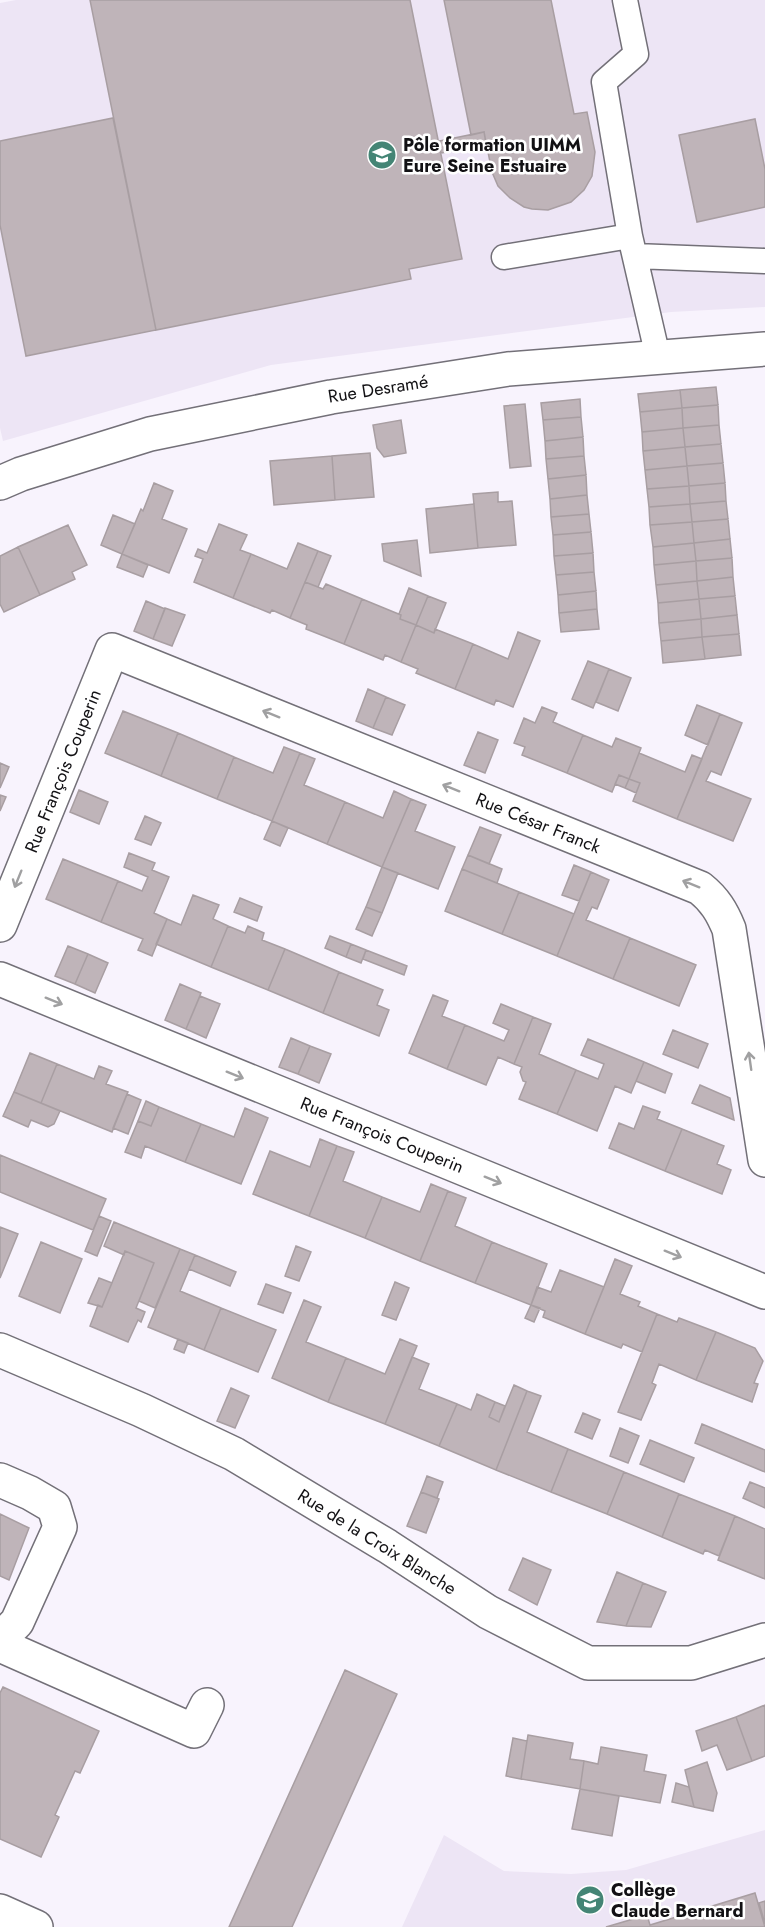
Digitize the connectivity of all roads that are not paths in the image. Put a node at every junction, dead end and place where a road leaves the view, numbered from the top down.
1 (625, 0) edge
2 (633, 246) junction
3 (504, 257) dead end
4 (765, 261) edge
5 (765, 349) edge
6 (658, 357) junction
7 (0, 483) edge
8 (111, 650) joint
9 (0, 925) edge
10 (0, 979) edge
11 (765, 1160) edge
12 (765, 1292) edge
13 (0, 1350) edge
14 (0, 1480) edge
15 (0, 1639) edge
16 (765, 1640) edge
17 (0, 1645) edge
18 (207, 1705) dead end
19 (0, 1911) edge
20 (36, 1927) edge

1 - 2 lane
2 - 3 lane
2 - 4 lane
2 - 6 lane
5 - 6 street, Rue Desramé
6 - 7 street, Rue Desramé
8 -> 9 street, Rue François Couperin
11 -> 8 street, Rue César Franck
10 -> 12 street, Rue François Couperin
13 - 16 street, Rue de la Croix Blanche
14 - 15 street
17 - 18 street
19 - 20 street

